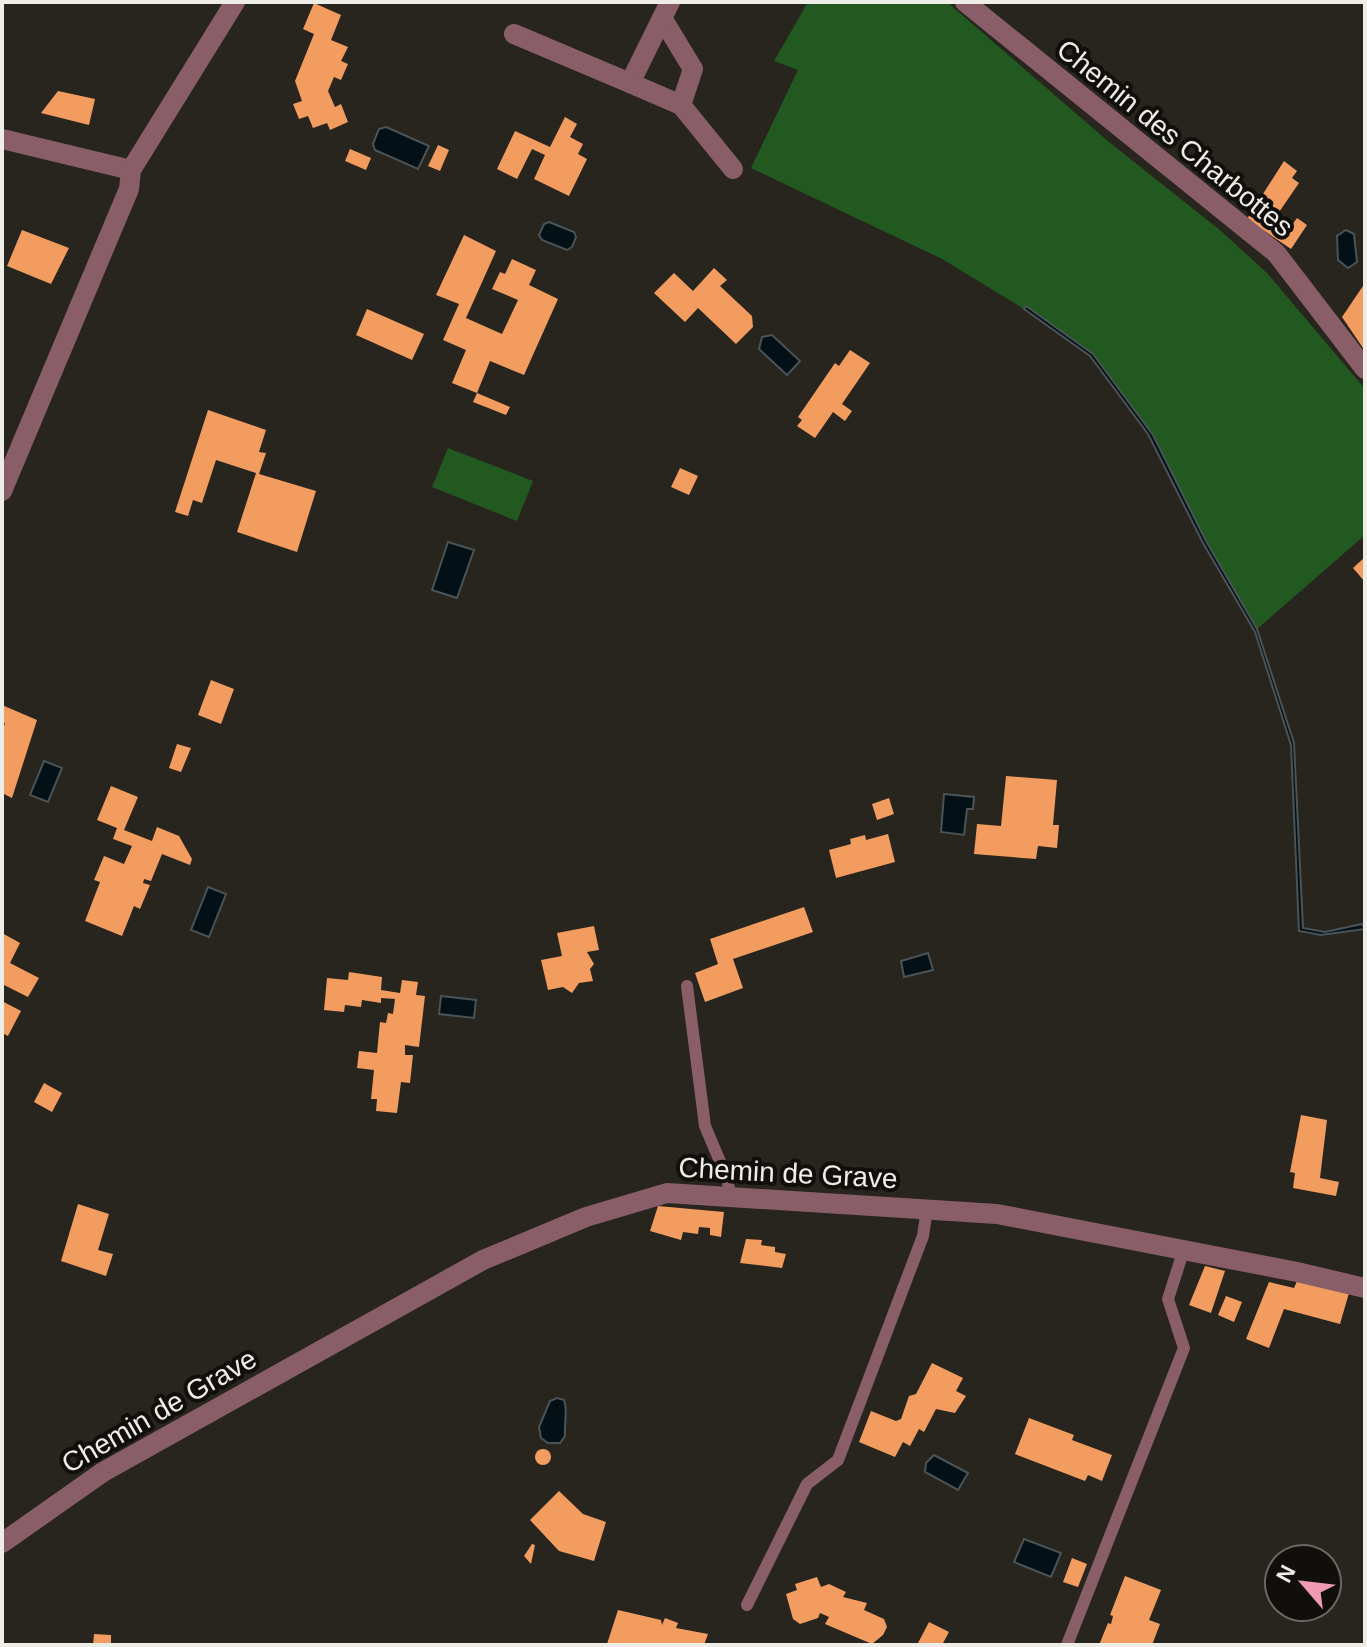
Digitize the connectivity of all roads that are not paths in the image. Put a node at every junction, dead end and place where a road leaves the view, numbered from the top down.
1 (235, 2) edge
2 (965, 2) edge
3 (666, 10) edge
4 (514, 34) dead end
5 (630, 83) junction
6 (681, 105) junction
7 (2, 139) edge
8 (733, 169) dead end
9 (131, 170) junction
10 (1365, 369) edge
11 (2, 491) edge
12 (687, 986) dead end
13 (730, 1194) junction
14 (927, 1209) junction
15 (1184, 1249) junction
16 (1365, 1288) edge
17 (2, 1543) edge
18 (747, 1605) dead end
19 (1067, 1645) edge

1 - 9 street
2 - 10 street, Chemin des Charbottes
3 - 5 street
3 - 6 street
4 - 5 street
5 - 6 street
6 - 8 street
7 - 9 street
9 - 11 street
12 - 13 lane
13 - 14 street, Chemin de Grave
13 - 17 street, Chemin de Grave
14 - 15 street, Chemin de Grave
14 - 18 lane
15 - 16 street, Chemin de Grave
15 - 19 lane

